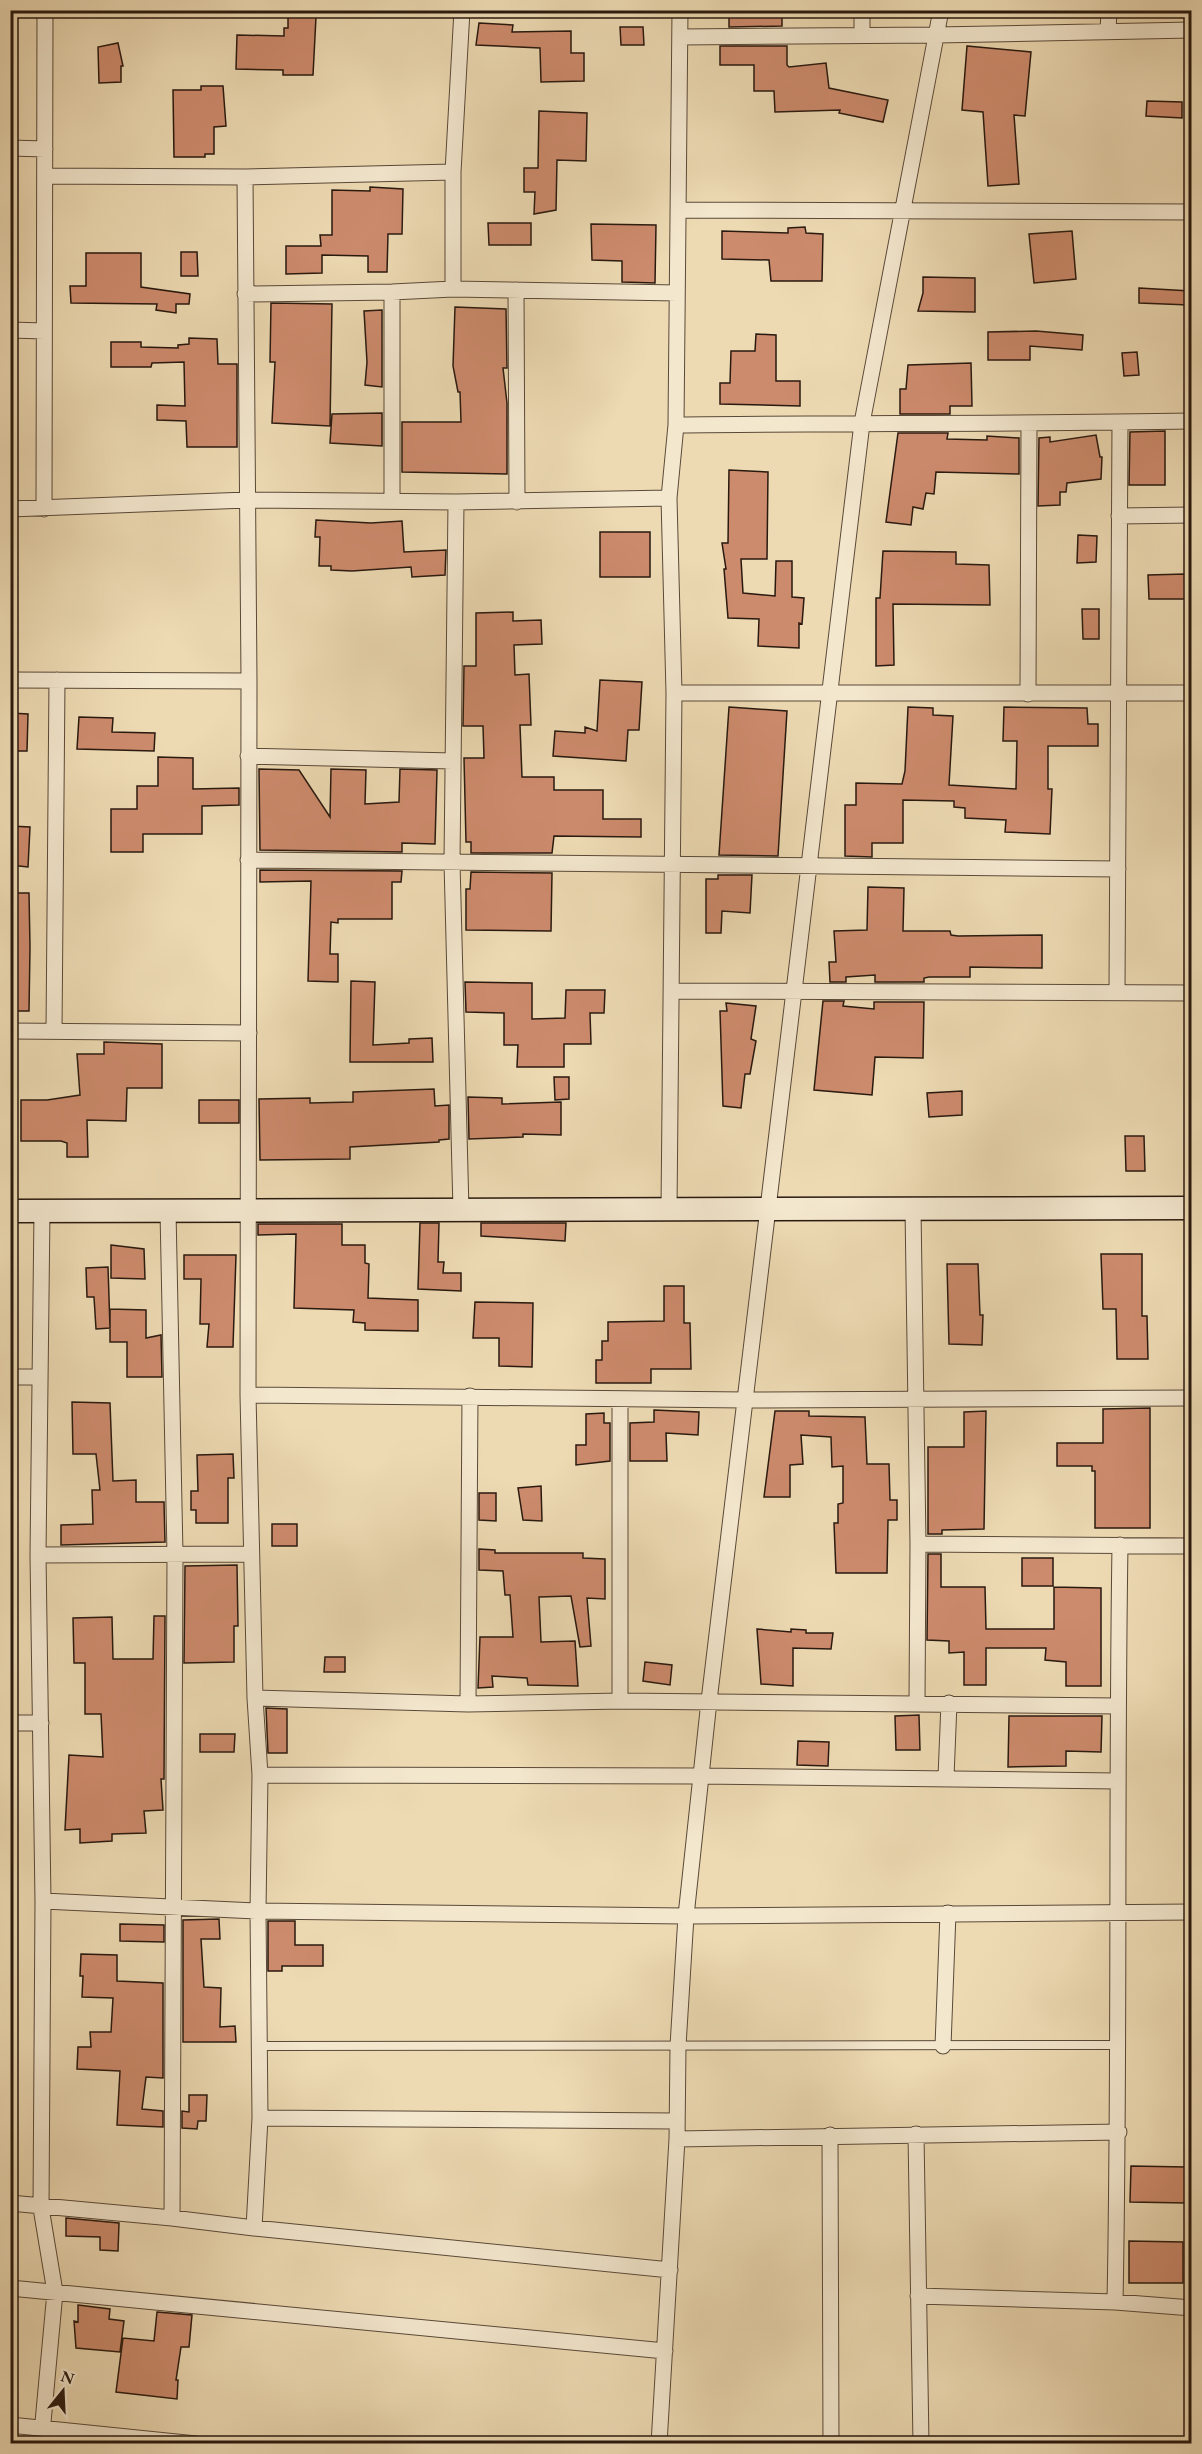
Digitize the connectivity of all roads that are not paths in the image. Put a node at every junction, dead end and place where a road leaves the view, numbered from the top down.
1 (45, 10) edge
2 (462, 10) edge
3 (680, 10) edge
4 (862, 10) edge
5 (941, 10) edge
6 (1109, 10) edge
7 (1191, 30) edge
8 (1108, 31) junction
9 (862, 34) junction
10 (936, 35) junction
11 (680, 37) junction
12 (10, 148) edge
13 (45, 149) junction
14 (453, 172) junction
15 (45, 176) junction
16 (245, 177) junction
17 (678, 210) junction
18 (903, 212) junction
19 (1191, 212) edge
20 (453, 289) junction
21 (516, 290) junction
22 (392, 292) junction
23 (677, 293) junction
24 (245, 294) junction
25 (10, 330) edge
26 (44, 331) junction
27 (1191, 421) edge
28 (862, 423) junction
29 (1120, 423) junction
30 (676, 425) junction
31 (1029, 425) junction
32 (669, 498) junction
33 (247, 500) junction
34 (392, 501) junction
35 (456, 502) junction
36 (517, 502) junction
37 (44, 508) junction
38 (10, 509) edge
39 (1191, 515) edge
40 (1119, 516) junction
41 (10, 680) edge
42 (57, 680) junction
43 (249, 681) junction
44 (830, 692) junction
45 (674, 693) junction
46 (1119, 693) junction
47 (1191, 693) edge
48 (1028, 694) junction
49 (248, 756) junction
50 (453, 761) junction
51 (248, 860) junction
52 (452, 862) junction
53 (672, 865) junction
54 (809, 867) junction
55 (1118, 869) junction
56 (794, 990) junction
57 (671, 991) junction
58 (1117, 992) junction
59 (1191, 993) edge
60 (10, 1031) edge
61 (54, 1031) junction
62 (249, 1033) junction
63 (1191, 1208) edge
64 (669, 1209) junction
65 (769, 1209) junction
66 (913, 1209) junction
67 (248, 1210) junction
68 (461, 1210) junction
69 (10, 1211) edge
70 (42, 1211) junction
71 (168, 1211) junction
72 (10, 1377) edge
73 (40, 1377) junction
74 (248, 1395) junction
75 (470, 1396) junction
76 (1191, 1398) edge
77 (620, 1399) junction
78 (745, 1400) junction
79 (916, 1400) junction
80 (918, 1544) junction
81 (1120, 1545) junction
82 (1191, 1546) edge
83 (175, 1554) junction
84 (251, 1554) junction
85 (38, 1555) junction
86 (255, 1698) junction
87 (620, 1701) junction
88 (709, 1701) junction
89 (917, 1702) junction
90 (949, 1703) junction
91 (468, 1704) junction
92 (1118, 1706) junction
93 (41, 1722) junction
94 (10, 1723) edge
95 (260, 1775) junction
96 (700, 1776) junction
97 (946, 1777) junction
98 (1117, 1781) junction
99 (43, 1901) junction
100 (174, 1906) junction
101 (258, 1911) junction
102 (1191, 1912) edge
103 (948, 1913) junction
104 (1119, 1913) junction
105 (686, 1916) junction
106 (1119, 2045) junction
107 (259, 2046) junction
108 (678, 2046) junction
109 (943, 2046) junction
110 (260, 2118) junction
111 (676, 2121) junction
112 (1119, 2132) junction
113 (916, 2134) junction
114 (830, 2135) junction
115 (676, 2139) junction
116 (10, 2203) edge
117 (41, 2208) junction
118 (172, 2218) junction
119 (254, 2228) junction
120 (669, 2270) junction
121 (10, 2288) edge
122 (55, 2292) junction
123 (918, 2296) junction
124 (1115, 2302) junction
125 (1191, 2308) edge
126 (665, 2351) junction
127 (10, 2425) edge
128 (42, 2436) edge
129 (196, 2444) edge
130 (659, 2444) edge
131 (831, 2444) edge
132 (921, 2444) edge

1 - 13 street
2 - 14 street
3 - 11 street
4 - 9 street
5 - 10 street
6 - 8 street
7 - 8 street
8 - 10 street
9 - 10 street
9 - 11 street
10 - 18 street
11 - 17 street
12 - 13 street
13 - 15 street
14 - 16 street
14 - 20 street
15 - 16 street
15 - 26 street
16 - 24 street
17 - 18 street
17 - 23 street
18 - 19 street
18 - 28 street
20 - 21 street
20 - 22 street
21 - 23 street
21 - 36 street
22 - 24 street
22 - 34 street
23 - 30 street
24 - 33 street
25 - 26 street
26 - 37 street
27 - 29 street
28 - 30 street
28 - 31 street
28 - 44 street
29 - 31 street
29 - 40 street
30 - 32 street
31 - 48 street
32 - 36 street
32 - 45 street
33 - 34 street
33 - 37 street
33 - 43 street
34 - 35 street
35 - 36 street
35 - 50 street
37 - 38 street
39 - 40 street
40 - 46 street
41 - 42 street
42 - 43 street
42 - 61 street
43 - 49 street
44 - 45 street
44 - 48 street
44 - 54 street
45 - 53 street
46 - 47 street
46 - 48 street
46 - 55 street
49 - 50 street
49 - 51 street
50 - 52 street
51 - 52 street
51 - 62 street
52 - 53 street
52 - 68 street
53 - 54 street
53 - 57 street
54 - 55 street
54 - 56 street
55 - 58 street
56 - 57 street
56 - 58 street
56 - 65 street
57 - 64 street
58 - 59 street
60 - 61 street
61 - 62 street
62 - 67 street
63 - 66 street
64 - 65 street
64 - 68 street
65 - 66 street
65 - 78 street
66 - 79 street
67 - 68 street
67 - 71 street
67 - 74 street
69 - 70 street
70 - 71 street
70 - 73 street
71 - 83 street
72 - 73 street
73 - 85 street
74 - 75 street
74 - 84 street
75 - 77 street
75 - 91 street
76 - 79 street
77 - 78 street
77 - 87 street
78 - 79 street
78 - 88 street
79 - 80 street
80 - 81 street
80 - 89 street
81 - 82 street
81 - 92 street
83 - 84 street
83 - 85 street
83 - 100 street
84 - 86 street
85 - 93 street
86 - 91 street
86 - 95 street
87 - 88 street
87 - 91 street
88 - 89 street
88 - 96 street
89 - 90 street
90 - 92 street
90 - 97 street
92 - 98 street
93 - 94 street
93 - 99 street
95 - 96 street
95 - 101 street
96 - 97 street
96 - 105 street
97 - 98 street
98 - 104 street
99 - 100 street
99 - 117 street
100 - 101 street
100 - 118 street
101 - 105 street
101 - 107 street
102 - 104 street
103 - 104 street
103 - 105 street
103 - 109 street
104 - 106 street
105 - 108 street
106 - 109 lane
106 - 112 street
107 - 108 lane
107 - 110 street
108 - 109 lane
108 - 111 street
110 - 111 street
110 - 119 street
111 - 115 street
112 - 113 street
112 - 124 street
113 - 114 street
113 - 123 street
114 - 115 street
114 - 131 street
115 - 120 street
116 - 117 street
117 - 118 street
117 - 122 street
118 - 119 street
119 - 120 street
120 - 126 street
121 - 122 street
122 - 126 street
122 - 128 street
123 - 124 street
123 - 132 street
124 - 125 street
126 - 130 street
127 - 128 street
128 - 129 street

